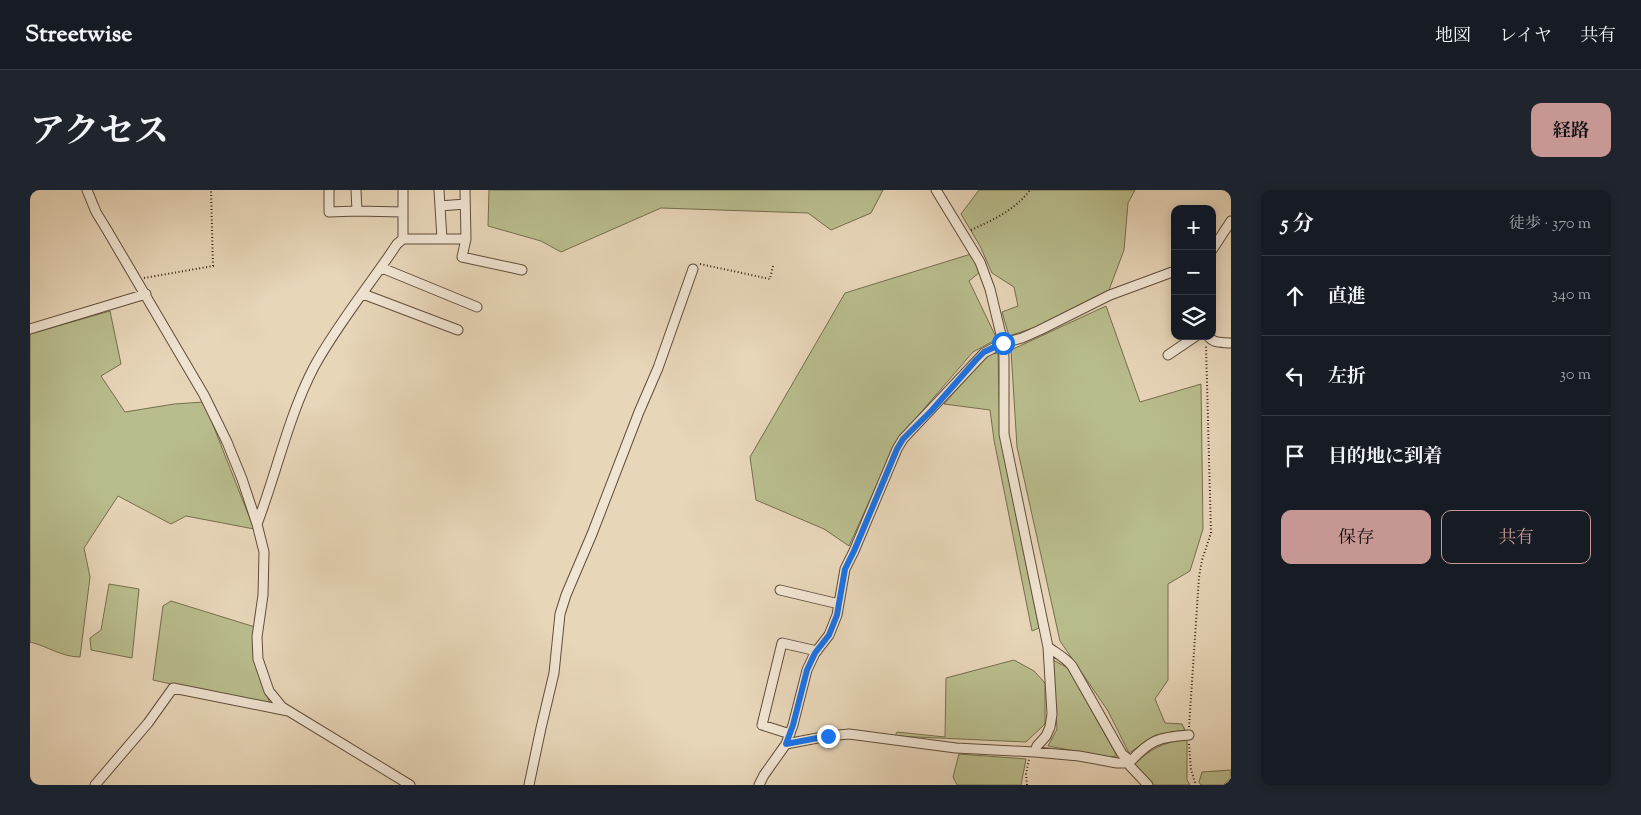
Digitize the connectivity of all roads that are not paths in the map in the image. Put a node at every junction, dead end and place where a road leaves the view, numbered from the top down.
1 (87, 190) edge
2 (329, 190) edge
3 (356, 190) edge
4 (403, 190) edge
5 (439, 190) edge
6 (465, 190) edge
7 (936, 190) edge
8 (465, 204) junction
9 (440, 206) junction
10 (356, 211) junction
11 (403, 212) junction
12 (1231, 222) edge
13 (403, 239) junction
14 (442, 239) junction
15 (466, 239) junction
16 (1216, 244) edge
17 (382, 268) junction
18 (522, 270) dead end
19 (693, 270) road end
20 (1171, 272) edge
21 (146, 294) junction
22 (363, 294) junction
23 (477, 307) dead end
24 (30, 329) edge
25 (458, 330) dead end
26 (1190, 340) edge
27 (1211, 340) edge
28 (1003, 343) junction
29 (1231, 343) edge
30 (1168, 355) dead end
31 (257, 524) junction
32 (780, 590) dead end
33 (839, 604) junction
34 (1048, 647) junction
35 (817, 651) junction
36 (290, 712) junction
37 (790, 734) junction
38 (1189, 735) road end
39 (786, 744) junction
40 (1033, 752) junction
41 (1129, 763) junction
42 (96, 785) edge
43 (410, 785) edge
44 (529, 785) edge
45 (759, 785) edge
46 (1148, 785) edge

1 - 21 street
2 - 10 street
3 - 10 street
4 - 11 street
5 - 9 street
6 - 8 street
7 - 28 street
8 - 9 street
8 - 15 street
9 - 14 street
10 - 11 street
11 - 13 street
12 - 16 street
13 - 14 street
13 - 17 street
14 - 15 street
15 - 18 street
17 - 22 street
17 - 23 street
19 - 44 street
20 - 28 street
21 - 24 street
21 - 31 street
22 - 25 street
22 - 31 street
26 - 30 street
27 - 29 street
28 - 33 street
28 - 34 street
31 - 36 street
32 - 33 street
33 - 35 street
34 - 40 street
34 - 41 street
35 - 37 street
35 - 37 street
36 - 42 street
36 - 43 street
37 - 39 street
38 - 41 street
39 - 40 street
39 - 45 street
40 - 41 street
41 - 46 street

